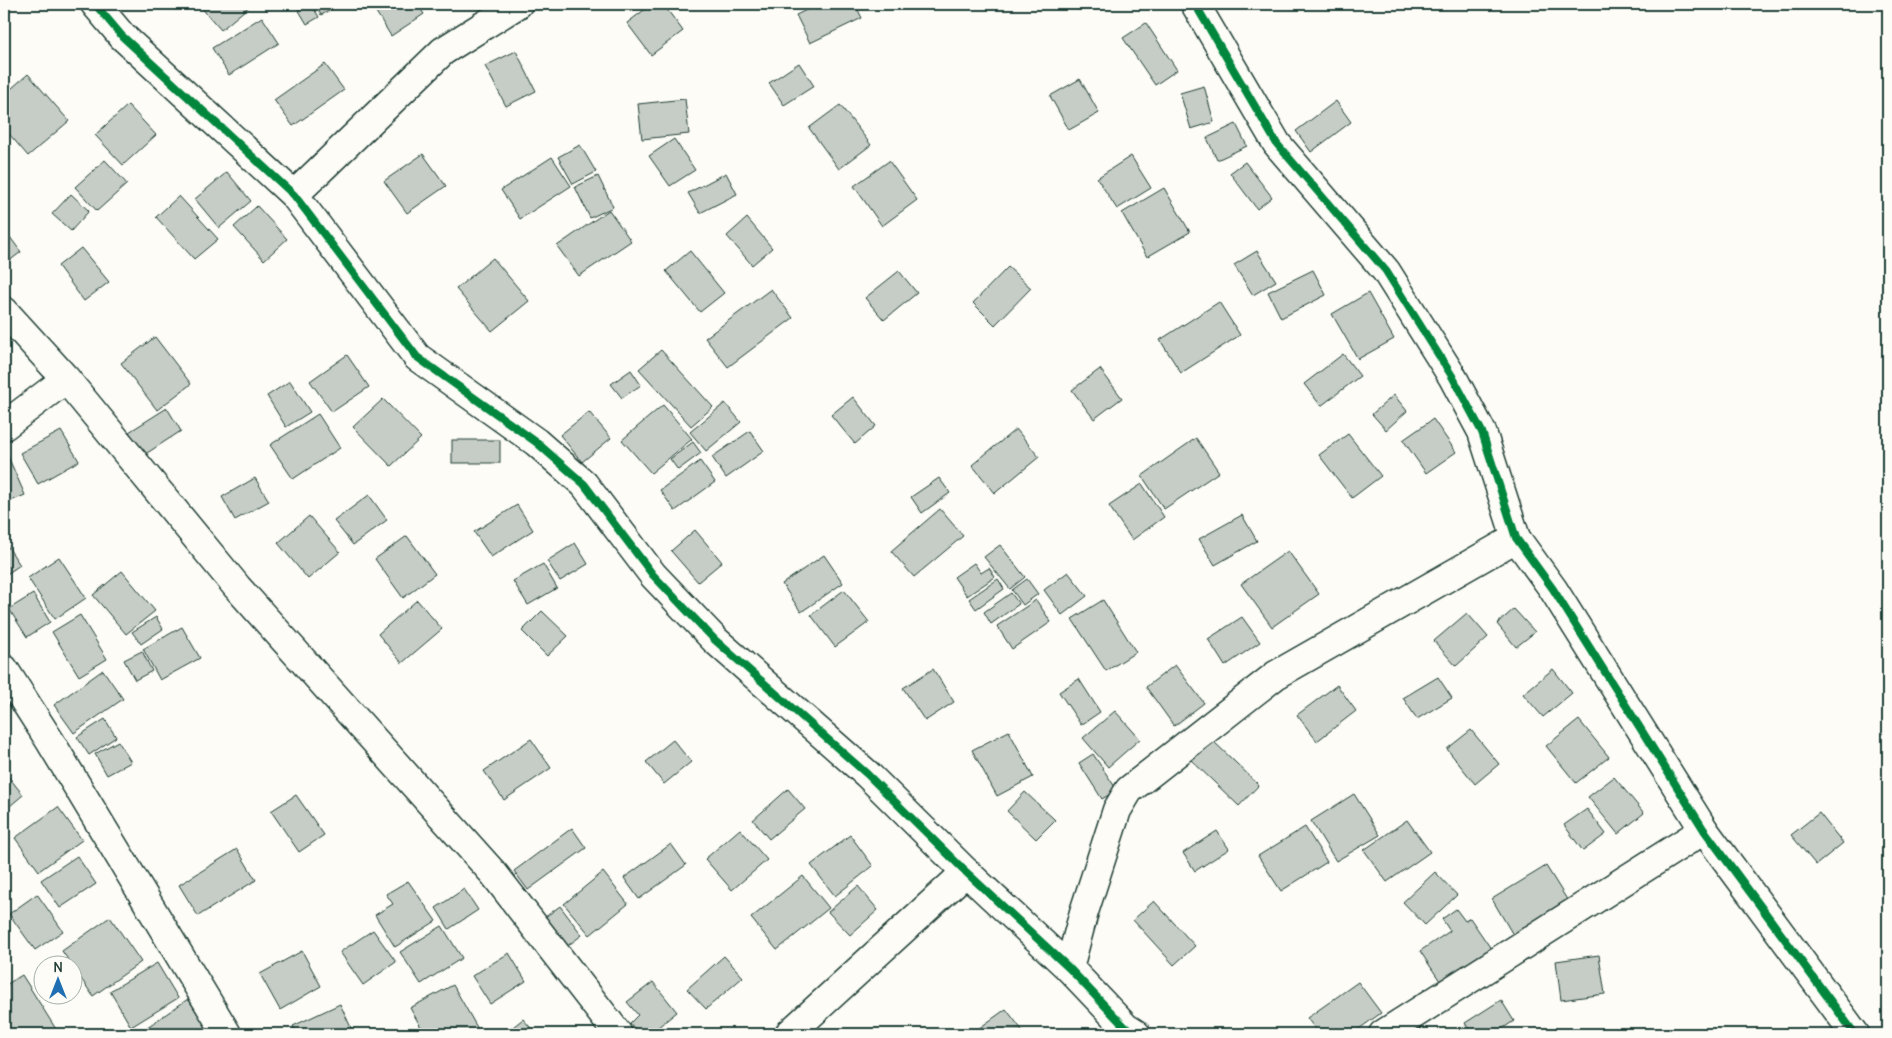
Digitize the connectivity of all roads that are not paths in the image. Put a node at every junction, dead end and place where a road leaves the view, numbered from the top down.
1 (95, 4) edge
2 (518, 4) edge
3 (1195, 4) edge
4 (294, 195) junction
5 (4, 311) edge
6 (66, 379) junction
7 (4, 426) edge
8 (1516, 538) junction
9 (4, 669) edge
10 (1704, 830) junction
11 (966, 872) junction
12 (1069, 968) junction
13 (227, 1034) edge
14 (618, 1034) edge
15 (789, 1034) edge
16 (1136, 1034) edge
17 (1384, 1034) edge
18 (1855, 1034) edge

1 - 4 street
2 - 4 street
3 - 8 street
4 - 11 street
5 - 6 street
6 - 7 street
6 - 14 street
8 - 10 street
8 - 12 street
9 - 13 street
10 - 17 street
10 - 18 street
11 - 12 street
11 - 15 street
12 - 16 street

